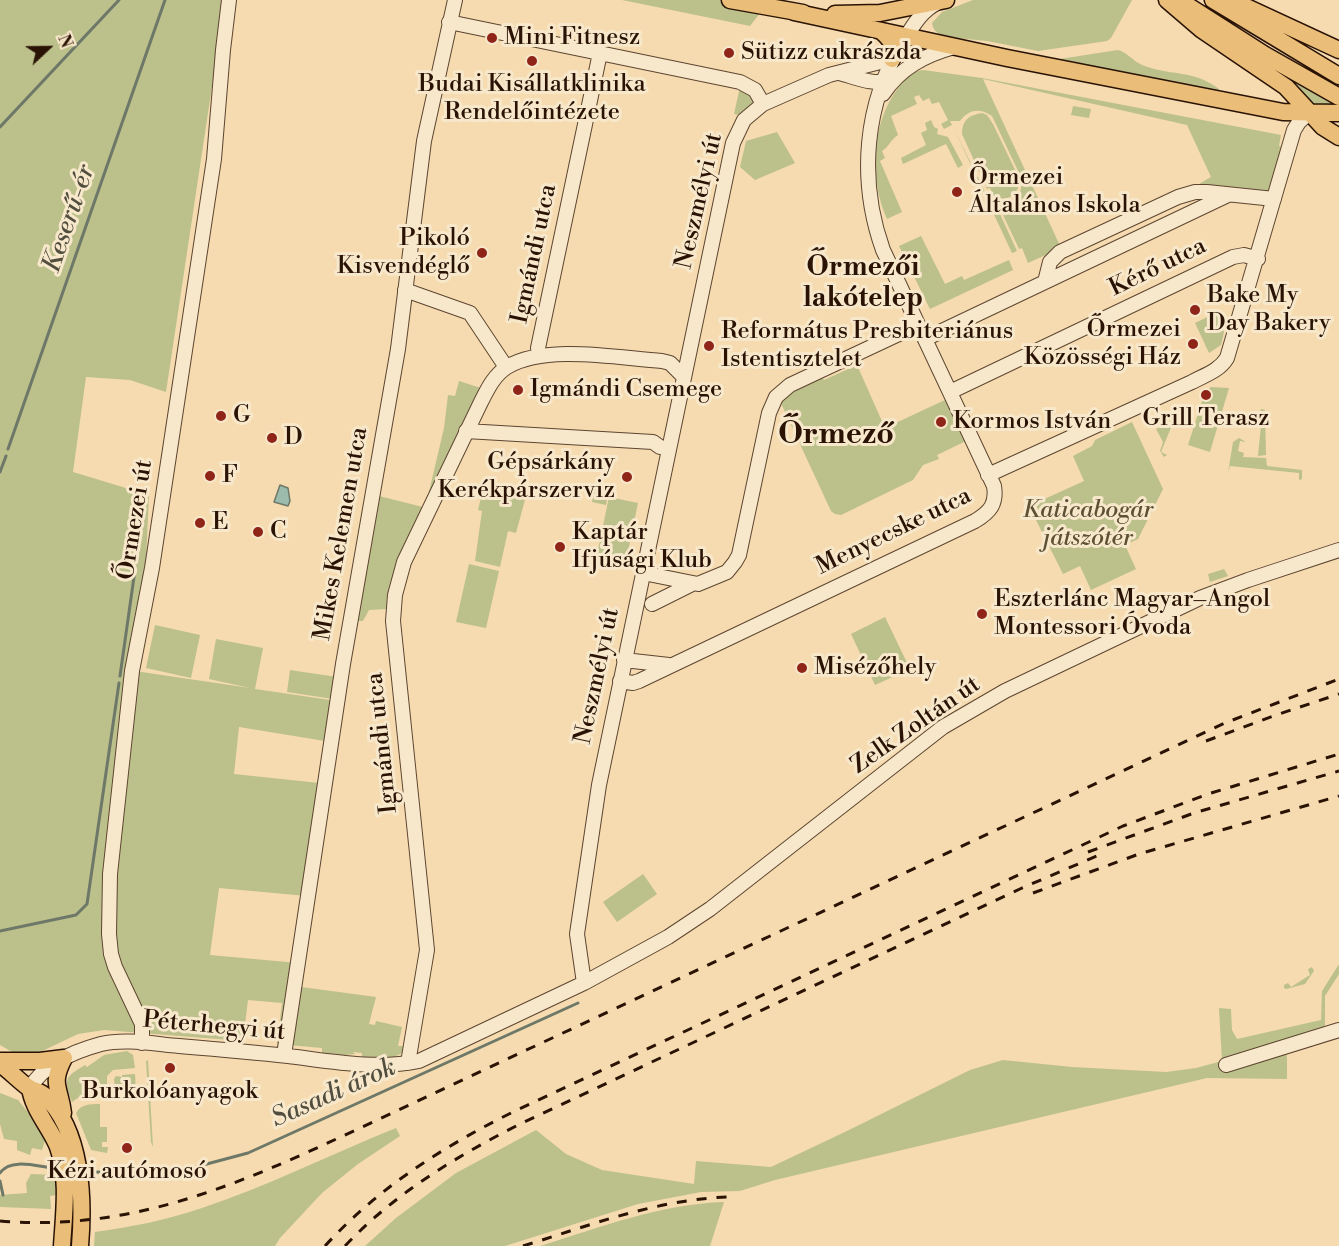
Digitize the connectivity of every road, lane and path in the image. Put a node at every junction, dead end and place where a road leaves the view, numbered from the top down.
1 (229, 0) edge
2 (455, 0) edge
3 (730, 0) edge
4 (1167, 0) edge
5 (1179, 0) edge
6 (1213, 0) edge
7 (1231, 0) edge
8 (944, 1) edge
9 (787, 7) edge
10 (880, 13) junction
11 (449, 21) junction
12 (881, 31) junction
13 (906, 36) junction
14 (954, 47) junction
15 (1339, 50) edge
16 (600, 53) junction
17 (892, 59) junction
18 (837, 72) junction
19 (1339, 76) edge
20 (887, 81) junction
21 (1339, 97) edge
22 (763, 104) junction
23 (1310, 112) junction
24 (1339, 113) edge
25 (1339, 137) edge
26 (1228, 195) junction
27 (1274, 200) junction
28 (1258, 259) junction
29 (1045, 282) junction
30 (405, 290) junction
31 (918, 325) junction
32 (925, 339) junction
33 (539, 355) junction
34 (689, 357) junction
35 (670, 363) junction
36 (506, 367) junction
37 (684, 377) junction
38 (950, 392) junction
39 (466, 431) junction
40 (669, 448) junction
41 (988, 475) junction
42 (1339, 550) edge
43 (643, 573) junction
44 (692, 584) junction
45 (652, 604) dead end
46 (630, 630) junction
47 (624, 660) junction
48 (647, 662) junction
49 (669, 665) junction
50 (620, 681) junction
51 (584, 983) junction
52 (1339, 1030) edge
53 (142, 1042) junction
54 (284, 1055) junction
55 (64, 1058) junction
56 (0, 1063) edge
57 (408, 1063) junction
58 (1226, 1065) dead end
59 (30, 1088) junction
60 (63, 1123) junction
61 (62, 1246) edge
62 (80, 1246) edge

1 - 53 street, Őrmezei út
2 - 11 street, Mikes Kelemen utca
3 - 9 main road
4 - 23 main road
5 - 21 main road
6 - 19 main road
7 - 15 main road
8 - 10 main road
8 - 13 street
9 - 10 main road
9 - 12 main road
10 - 13 main road
11 - 16 street
11 - 30 street, Mikes Kelemen utca
12 - 13 main road
12 - 17 main road
13 - 14 main road
13 - 17 street
14 - 20 street
14 - 23 main road
16 - 22 street
16 - 33 street, Igmándi utca
17 - 18 street, Neszmélyi út
17 - 20 street
18 - 20 street
18 - 22 street, Neszmélyi út
20 - 31 street, Menyecske utca
22 - 34 street, Neszmélyi út
23 - 24 main road
23 - 25 main road
23 - 27 street
26 - 27 street
26 - 29 street
26 - 29 street
27 - 28 street
28 - 38 street, Kérő utca
28 - 41 street
29 - 32 street
30 - 36 street
30 - 54 street, Mikes Kelemen utca
31 - 32 street, Menyecske utca
31 - 44 street
32 - 38 street, Menyecske utca
33 - 35 street
33 - 36 street, Igmándi utca
34 - 35 street
34 - 37 street, Neszmélyi út
35 - 37 street
36 - 39 street, Igmándi utca
37 - 40 street, Neszmélyi út
38 - 41 street, Menyecske utca
39 - 40 street
39 - 57 street, Igmándi utca
40 - 43 street, Neszmélyi út
41 - 49 street, Menyecske utca
42 - 51 street, Zelk Zoltán út
43 - 44 street
43 - 46 street, Neszmélyi út
44 - 45 street
46 - 47 street, Neszmélyi út
46 - 48 street
47 - 48 street
47 - 50 street, Neszmélyi út
48 - 49 street
49 - 50 street, Menyecske utca
50 - 51 street, Neszmélyi út
51 - 57 street
52 - 58 street
53 - 54 street, Péterhegyi út
53 - 55 street, Péterhegyi út
54 - 57 street, Péterhegyi út
55 - 56 main road
55 - 59 street, Péterhegyi út
55 - 60 main road
56 - 59 main road
59 - 60 main road
59 - 61 main road
60 - 62 main road

